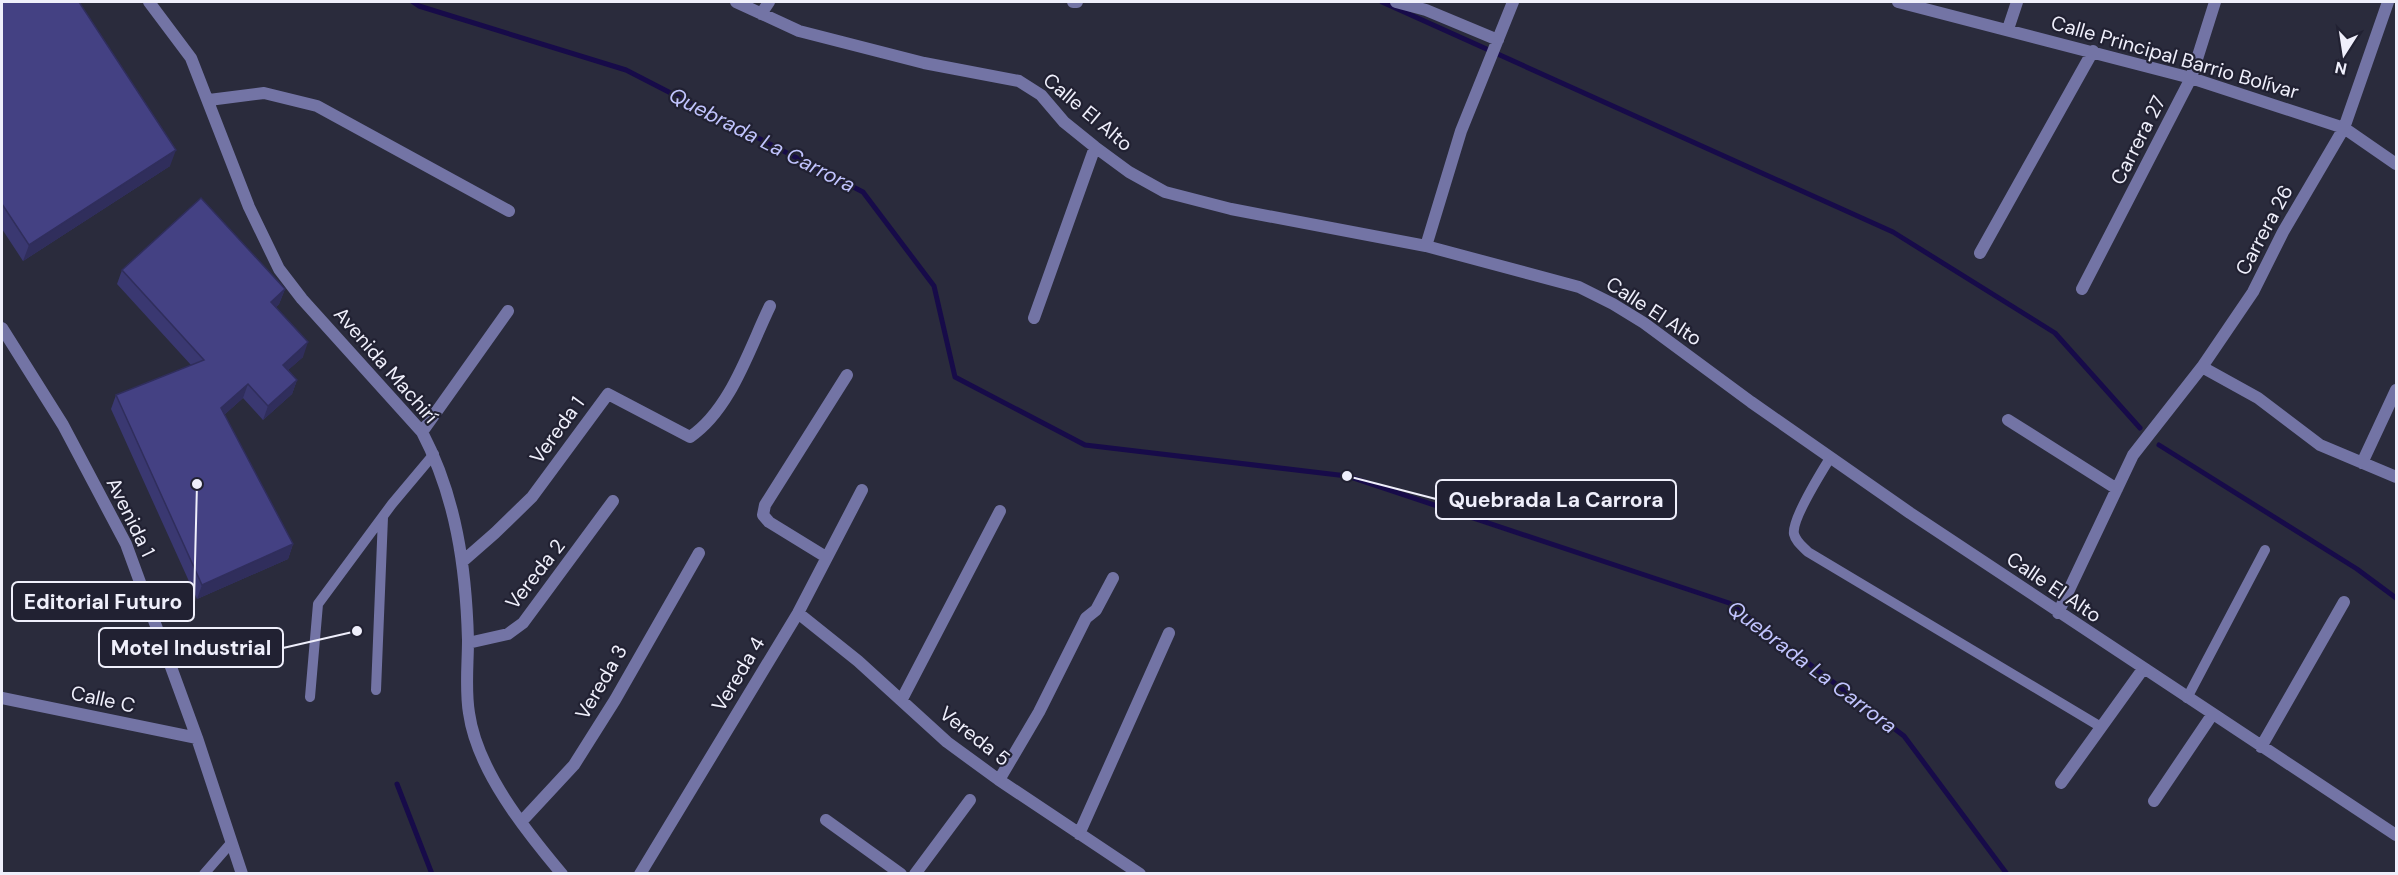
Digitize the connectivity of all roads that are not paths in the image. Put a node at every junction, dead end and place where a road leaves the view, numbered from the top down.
1 (149, 2) edge
2 (736, 2) edge
3 (769, 2) edge
4 (1396, 2) edge
5 (1513, 2) edge
6 (1898, 2) edge
7 (2017, 2) edge
8 (2215, 2) edge
9 (2388, 2) edge
10 (761, 14) junction
11 (2008, 29) junction
12 (1498, 40) junction
13 (2093, 51) junction
14 (2191, 78) junction
15 (209, 100) junction
16 (2344, 128) junction
17 (1095, 147) junction
18 (2397, 164) edge
19 (509, 211) dead end
20 (1426, 246) junction
21 (1980, 253) dead end
22 (2082, 290) dead end
23 (770, 306) dead end
24 (508, 311) dead end
25 (1034, 318) dead end
26 (2, 328) edge
27 (2202, 367) junction
28 (846, 375) dead end
29 (2397, 390) edge
30 (2008, 420) dead end
31 (422, 432) junction
32 (434, 454) junction
33 (1830, 458) junction
34 (2362, 462) junction
35 (2397, 477) edge
36 (2117, 489) junction
37 (862, 490) dead end
38 (613, 501) dead end
39 (1000, 511) dead end
40 (383, 517) junction
41 (2265, 550) dead end
42 (699, 553) dead end
43 (826, 556) junction
44 (463, 561) junction
45 (1113, 578) dead end
46 (2344, 602) dead end
47 (2058, 613) junction
48 (798, 614) junction
49 (1169, 633) dead end
50 (468, 643) junction
51 (2143, 669) junction
52 (376, 690) dead end
53 (310, 697) dead end
54 (2, 698) edge
55 (2187, 698) junction
56 (902, 699) junction
57 (2212, 715) junction
58 (2101, 727) junction
59 (197, 738) junction
60 (2260, 747) junction
61 (999, 780) junction
62 (2061, 783) dead end
63 (970, 800) dead end
64 (2154, 801) dead end
65 (522, 820) junction
66 (826, 820) dead end
67 (1079, 834) junction
68 (2397, 835) edge
69 (231, 843) junction
70 (204, 873) edge
71 (242, 873) edge
72 (562, 873) edge
73 (640, 873) edge
74 (901, 873) edge
75 (915, 873) edge
76 (1140, 873) edge

1 - 15 street, Avenida Machirí
2 - 10 street, Calle El Alto
3 - 10 street
4 - 12 street
5 - 12 street
6 - 11 street, Calle Principal Barrio Bolívar
7 - 11 street
8 - 14 street, Carrera 27
9 - 16 street, Carrera 26
10 - 17 street, Calle El Alto
11 - 13 street, Calle Principal Barrio Bolívar
12 - 20 street
13 - 14 street, Calle Principal Barrio Bolívar
13 - 21 street
14 - 16 street, Calle Principal Barrio Bolívar
14 - 22 street, Carrera 27
15 - 19 street
15 - 31 street, Avenida Machirí
16 - 18 street, Calle Principal Barrio Bolívar
16 - 27 street, Carrera 26
17 - 20 street, Calle El Alto
17 - 25 street
20 - 33 street, Calle El Alto
23 - 44 street, Vereda 1
24 - 31 street
26 - 59 street, Avenida 1
27 - 34 street
27 - 36 street, Carrera 26
28 - 43 street
29 - 34 street
30 - 36 street
31 - 32 street, Avenida Machirí
32 - 40 lane
32 - 44 street, Avenida Machirí
33 - 47 street, Calle El Alto
33 - 58 lane
34 - 35 street
36 - 47 street, Carrera 26
37 - 43 street, Vereda 4
38 - 50 street, Vereda 2
39 - 56 street
40 - 52 lane
40 - 53 lane
41 - 55 lane
42 - 65 street, Vereda 3
43 - 48 street, Vereda 4
44 - 50 street, Avenida Machirí
45 - 61 street
46 - 60 street
47 - 51 street, Calle El Alto
48 - 56 street, Vereda 5
48 - 73 street, Vereda 4
49 - 67 street
50 - 65 street, Avenida Machirí
51 - 55 street, Calle El Alto
51 - 58 street
54 - 59 street, Calle C
55 - 57 street, Calle El Alto
56 - 61 street, Vereda 5
57 - 60 street, Calle El Alto
57 - 64 street
58 - 62 street
59 - 69 street, Avenida 1
60 - 68 street, Calle El Alto
61 - 67 street, Vereda 5
63 - 75 street
65 - 72 street, Avenida Machirí
66 - 74 street
67 - 76 street, Vereda 5
69 - 70 lane
69 - 71 street, Avenida 1

